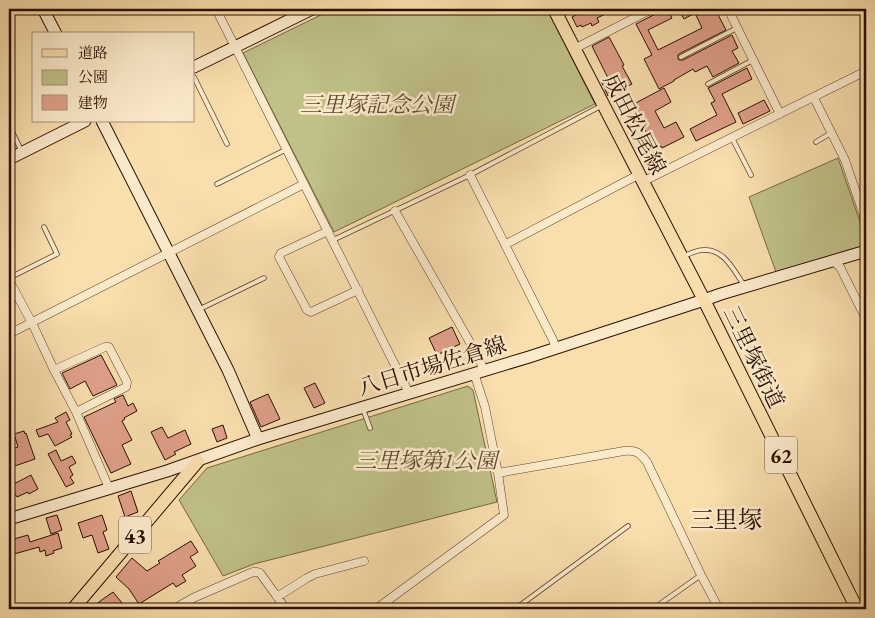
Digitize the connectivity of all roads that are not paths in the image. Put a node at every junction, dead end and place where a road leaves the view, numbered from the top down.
1 (43, 9) edge
2 (216, 9) edge
3 (312, 9) edge
4 (554, 9) edge
5 (652, 9) edge
6 (728, 9) edge
7 (737, 28) junction
8 (55, 32) edge
9 (236, 47) junction
10 (574, 49) junction
11 (682, 57) dead end
12 (753, 60) junction
13 (195, 67) edge
14 (866, 71) edge
15 (195, 79) edge
16 (708, 84) dead end
17 (814, 98) junction
18 (603, 104) junction
19 (780, 114) junction
20 (83, 122) edge
21 (103, 122) edge
22 (9, 125) edge
23 (832, 133) junction
24 (732, 138) junction
25 (816, 142) dead end
26 (227, 144) dead end
27 (287, 149) junction
28 (22, 152) junction
29 (9, 158) edge
30 (470, 174) junction
31 (750, 175) dead end
32 (640, 178) junction
33 (217, 184) dead end
34 (304, 184) junction
35 (395, 211) junction
36 (866, 222) edge
37 (44, 227) dead end
38 (328, 231) junction
39 (333, 240) junction
40 (506, 244) junction
41 (866, 251) edge
42 (169, 253) junction
43 (682, 257) junction
44 (833, 261) junction
45 (264, 278) dead end
46 (9, 279) edge
47 (744, 287) junction
48 (358, 290) junction
49 (704, 300) junction
50 (198, 310) junction
51 (866, 319) edge
52 (32, 323) junction
53 (9, 334) edge
54 (556, 348) junction
55 (54, 370) junction
56 (479, 372) junction
57 (409, 393) junction
58 (362, 407) junction
59 (76, 412) junction
60 (370, 428) dead end
61 (258, 440) junction
62 (198, 461) junction
63 (498, 473) junction
64 (109, 488) junction
65 (9, 519) edge
66 (628, 526) dead end
67 (364, 561) dead end
68 (701, 575) junction
69 (277, 597) junction
70 (859, 608) edge
71 (73, 609) edge
72 (174, 609) edge
73 (286, 609) edge
74 (376, 609) edge
75 (515, 609) edge
76 (653, 609) edge
77 (719, 609) edge

1 - 8 main road
2 - 9 street
3 - 9 main road
4 - 10 main road, 成田松尾線 / 62
5 - 10 street
6 - 7 street
7 - 11 lane
7 - 12 street
9 - 13 main road
9 - 27 street
10 - 18 main road, 成田松尾線 / 62
12 - 16 lane
12 - 19 street
14 - 17 street
15 - 26 lane
17 - 19 street
17 - 23 street
18 - 30 lane
18 - 32 main road, 成田松尾線 / 62
19 - 24 street
20 - 28 main road
21 - 42 main road
22 - 28 lane
23 - 25 lane
23 - 36 street
24 - 31 lane
24 - 32 street
27 - 33 lane
27 - 34 street
28 - 29 main road
30 - 35 lane
30 - 40 street
32 - 40 street
32 - 43 main road, 成田松尾線 / 62
34 - 38 street
34 - 42 street
35 - 39 lane
35 - 56 street
37 - 46 lane
38 - 39 street
38 - 48 street
39 - 48 street
40 - 54 street
41 - 44 main road, 八日市場佐倉線
42 - 50 main road
42 - 52 street
43 - 47 lane
43 - 49 main road, 三里塚街道 / 62
44 - 47 main road, 八日市場佐倉線
44 - 51 street
45 - 50 lane
46 - 52 street
47 - 49 main road, 八日市場佐倉線
48 - 57 street
49 - 54 main road, 八日市場佐倉線
49 - 70 main road, 三里塚街道 / 62
50 - 61 main road
52 - 53 street
52 - 55 street
54 - 56 main road, 八日市場佐倉線
55 - 59 street
55 - 59 street
56 - 57 main road, 八日市場佐倉線
56 - 63 street
57 - 58 main road, 八日市場佐倉線
58 - 60 lane
58 - 61 main road, 八日市場佐倉線
59 - 64 street
61 - 62 main road, 八日市場佐倉線
62 - 64 main road, 八日市場佐倉線
62 - 71 main road, 43
63 - 68 street
63 - 74 street
64 - 65 main road, 八日市場佐倉線
66 - 75 lane
67 - 69 street
68 - 76 lane
68 - 77 street
69 - 72 street
69 - 73 street

